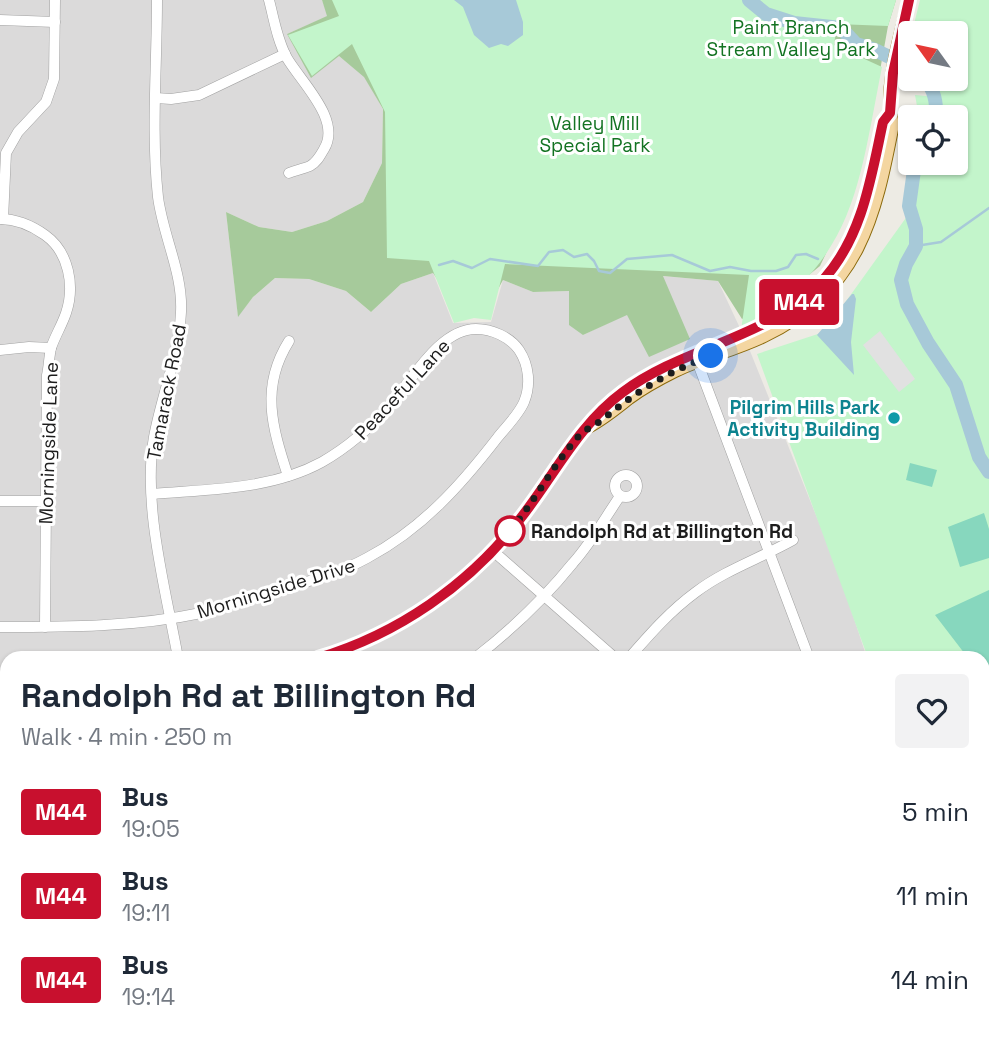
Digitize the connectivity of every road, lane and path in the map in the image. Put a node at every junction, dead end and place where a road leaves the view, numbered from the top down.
1 (55, 0) edge
2 (157, 0) edge
3 (269, 0) edge
4 (909, 0) edge
5 (0, 20) edge
6 (55, 22) junction
7 (285, 54) junction
8 (156, 98) junction
9 (890, 113) junction
10 (289, 173) dead end
11 (1, 219) edge
12 (289, 341) dead end
13 (51, 348) junction
14 (0, 350) edge
15 (525, 359) joint
16 (697, 361) junction
17 (586, 429) junction
18 (288, 475) junction
19 (152, 494) junction
20 (620, 496) dead end
21 (0, 500) edge
22 (46, 501) junction
23 (793, 540) dead end
24 (493, 551) junction
25 (770, 553) junction
26 (545, 596) junction
27 (171, 618) junction
28 (45, 627) junction
29 (0, 628) edge
30 (177, 651) edge
31 (337, 651) edge
32 (484, 651) edge
33 (607, 651) edge
34 (635, 651) edge
35 (806, 651) edge

1 - 6 street
2 - 8 street, Tamarack Road
3 - 7 street
4 - 9 main road
5 - 6 street
6 - 11 street
7 - 8 street
7 - 10 street
8 - 19 street, Tamarack Road
9 - 16 main road
9 - 17 main road
11 - 13 street, Morningside Lane
12 - 18 street
13 - 14 street
13 - 22 street, Morningside Lane
15 - 18 street, Peaceful Lane
15 - 27 street, Morningside Drive
16 - 17 main road
16 - 25 street
17 - 24 main road
18 - 19 street, Peaceful Lane
19 - 27 street, Tamarack Road
20 - 26 street
21 - 22 street
22 - 28 street, Morningside Lane
23 - 25 street
24 - 26 street
24 - 31 main road
25 - 34 street
25 - 35 street
26 - 32 street
26 - 33 street
27 - 28 street, Morningside Drive
27 - 30 street, Tamarack Road
28 - 29 street, Morningside Drive

